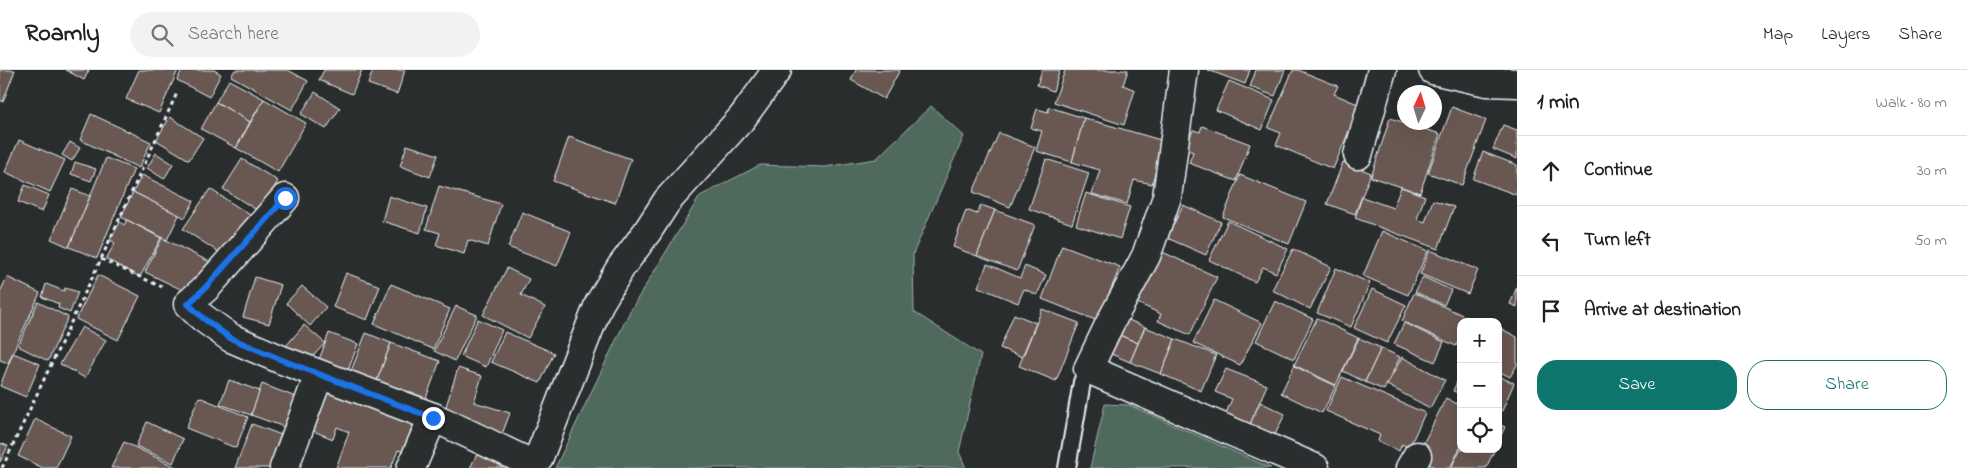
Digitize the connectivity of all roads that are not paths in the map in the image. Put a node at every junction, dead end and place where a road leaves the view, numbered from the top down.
1 (776, 70) edge
2 (1184, 70) edge
3 (1382, 70) edge
4 (1433, 70) edge
5 (1517, 83) edge
6 (1358, 155) dead end
7 (285, 198) dead end
8 (1088, 369) junction
9 (319, 375) junction
10 (433, 418) junction
11 (284, 468) edge
12 (411, 468) edge
13 (1067, 468) edge
14 (1315, 468) edge

1 - 10 street
2 - 8 street
3 - 6 street
4 - 5 street
7 - 9 street
8 - 13 lane
8 - 14 street
9 - 10 street
9 - 11 street
10 - 12 street

